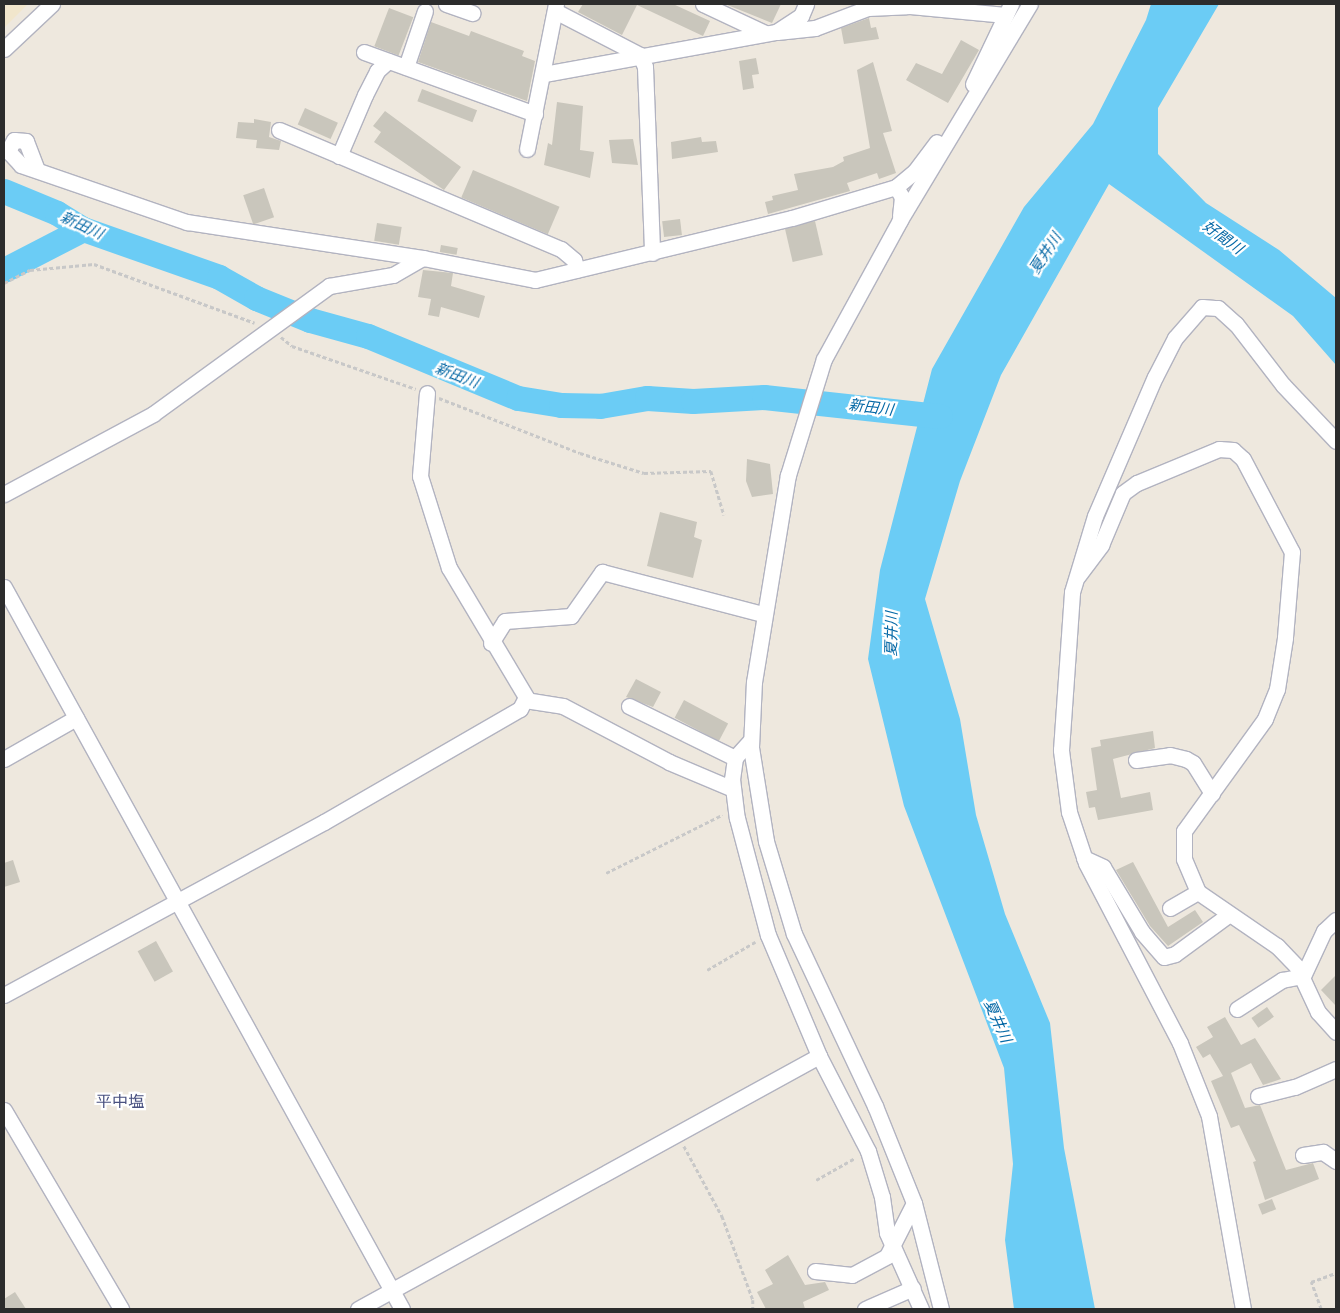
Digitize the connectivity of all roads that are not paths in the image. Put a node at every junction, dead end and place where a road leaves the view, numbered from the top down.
1 (52, 4) edge
2 (446, 4) edge
3 (806, 4) edge
4 (1030, 4) edge
5 (708, 5) edge
6 (864, 6) edge
7 (555, 7) edge
8 (1009, 9) edge
9 (425, 11) dead end
10 (472, 13) dead end
11 (770, 32) junction
12 (4, 50) edge
13 (364, 52) dead end
14 (640, 55) junction
15 (388, 61) junction
16 (406, 67) junction
17 (544, 74) junction
18 (535, 114) junction
19 (279, 130) dead end
20 (527, 149) dead end
21 (339, 156) junction
22 (37, 170) dead end
23 (896, 187) junction
24 (900, 220) junction
25 (652, 253) junction
26 (423, 258) junction
27 (577, 270) junction
28 (427, 393) road end
29 (1336, 441) edge
30 (4, 494) edge
31 (1077, 577) junction
32 (4, 587) edge
33 (762, 614) junction
34 (491, 643) junction
35 (525, 700) junction
36 (629, 706) dead end
37 (76, 718) junction
38 (751, 740) junction
39 (735, 758) junction
40 (4, 759) edge
41 (1136, 760) dead end
42 (733, 789) junction
43 (1212, 794) junction
44 (1084, 858) junction
45 (1198, 892) junction
46 (176, 899) junction
47 (1170, 908) dead end
48 (1228, 915) junction
49 (1336, 920) edge
50 (1303, 976) junction
51 (4, 995) edge
52 (1237, 1009) dead end
53 (1336, 1032) edge
54 (819, 1056) junction
55 (1336, 1069) edge
56 (1258, 1096) dead end
57 (4, 1110) edge
58 (1303, 1155) dead end
59 (1336, 1161) edge
60 (914, 1203) junction
61 (893, 1250) junction
62 (815, 1271) dead end
63 (913, 1288) junction
64 (392, 1291) junction
65 (121, 1309) edge
66 (358, 1309) edge
67 (402, 1309) edge
68 (865, 1309) edge
69 (921, 1309) edge
70 (941, 1309) edge
71 (1243, 1309) edge

1 - 12 street
2 - 10 street
3 - 11 street
4 - 24 street
5 - 11 street
6 - 8 street
6 - 11 street
7 - 14 street
7 - 17 street
8 - 23 street
9 - 16 street
11 - 14 street
13 - 15 street
14 - 17 street
14 - 25 street
15 - 16 street
15 - 21 street
16 - 18 street
17 - 18 street
18 - 20 street
19 - 21 street
21 - 27 street
22 - 26 street
23 - 24 street
23 - 25 street
24 - 33 street
25 - 27 street
26 - 27 street
26 - 30 street
28 - 34 street
29 - 31 street
31 - 43 street
31 - 44 street
32 - 37 street
33 - 34 street
33 - 38 street
34 - 35 street
35 - 42 street
35 - 46 street
36 - 39 street
37 - 40 street
37 - 46 street
38 - 39 street
38 - 60 street
39 - 42 street
41 - 43 street
42 - 54 street
43 - 45 street
44 - 48 street
44 - 71 street
45 - 47 street
45 - 48 street
46 - 51 street
46 - 64 street
48 - 50 street
49 - 50 street
50 - 52 street
50 - 53 street
54 - 61 street
54 - 64 street
55 - 56 street
57 - 65 street
58 - 59 street
60 - 61 street
60 - 70 street
61 - 62 street
61 - 63 street
63 - 68 street
63 - 69 street
64 - 66 street
64 - 67 street

